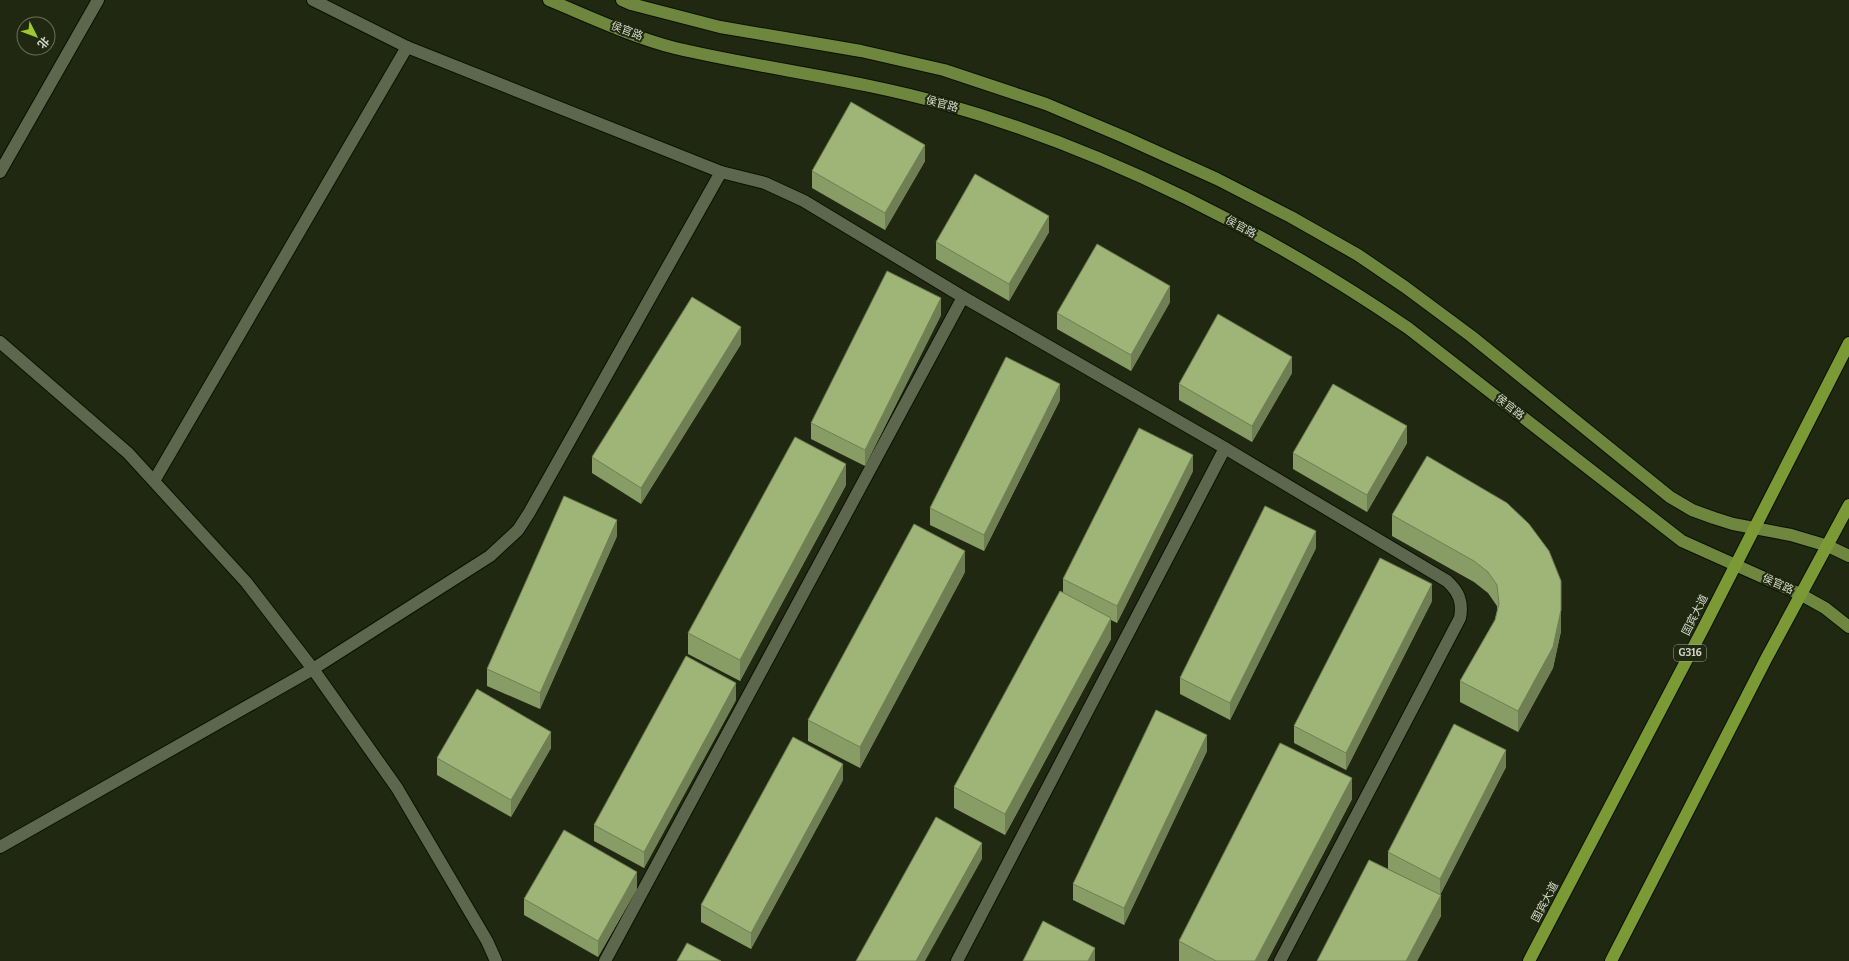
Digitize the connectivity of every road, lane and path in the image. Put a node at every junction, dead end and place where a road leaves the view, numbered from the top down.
1 (98, 0) edge
2 (314, 0) edge
3 (549, 0) edge
4 (622, 0) edge
5 (407, 47) junction
6 (0, 172) edge
7 (721, 172) junction
8 (963, 297) junction
9 (0, 342) edge
10 (1849, 343) edge
11 (1225, 448) junction
12 (154, 481) junction
13 (1849, 504) edge
14 (1754, 527) junction
15 (1828, 546) junction
16 (1849, 556) edge
17 (1736, 565) junction
18 (1800, 594) junction
19 (1849, 627) edge
20 (313, 669) junction
21 (0, 847) edge
22 (496, 961) edge
23 (605, 961) edge
24 (957, 961) edge
25 (1280, 961) edge
26 (1529, 961) edge
27 (1611, 961) edge

1 - 6 street
2 - 5 street
3 - 17 main road, 侯官路
4 - 14 main road
5 - 7 street
5 - 12 street
7 - 8 street
7 - 20 street
8 - 11 street
8 - 23 street
9 - 12 street
10 - 14 highway, 国宾大道 / G316
11 - 24 street
11 - 25 street
12 - 20 street
13 - 15 highway
14 - 15 main road
14 - 17 highway, 国宾大道 / G316
15 - 16 main road
15 - 18 highway
17 - 18 main road, 侯官路
17 - 26 highway, 国宾大道 / G316
18 - 19 main road, 侯官路
18 - 27 highway
20 - 21 street
20 - 22 street

